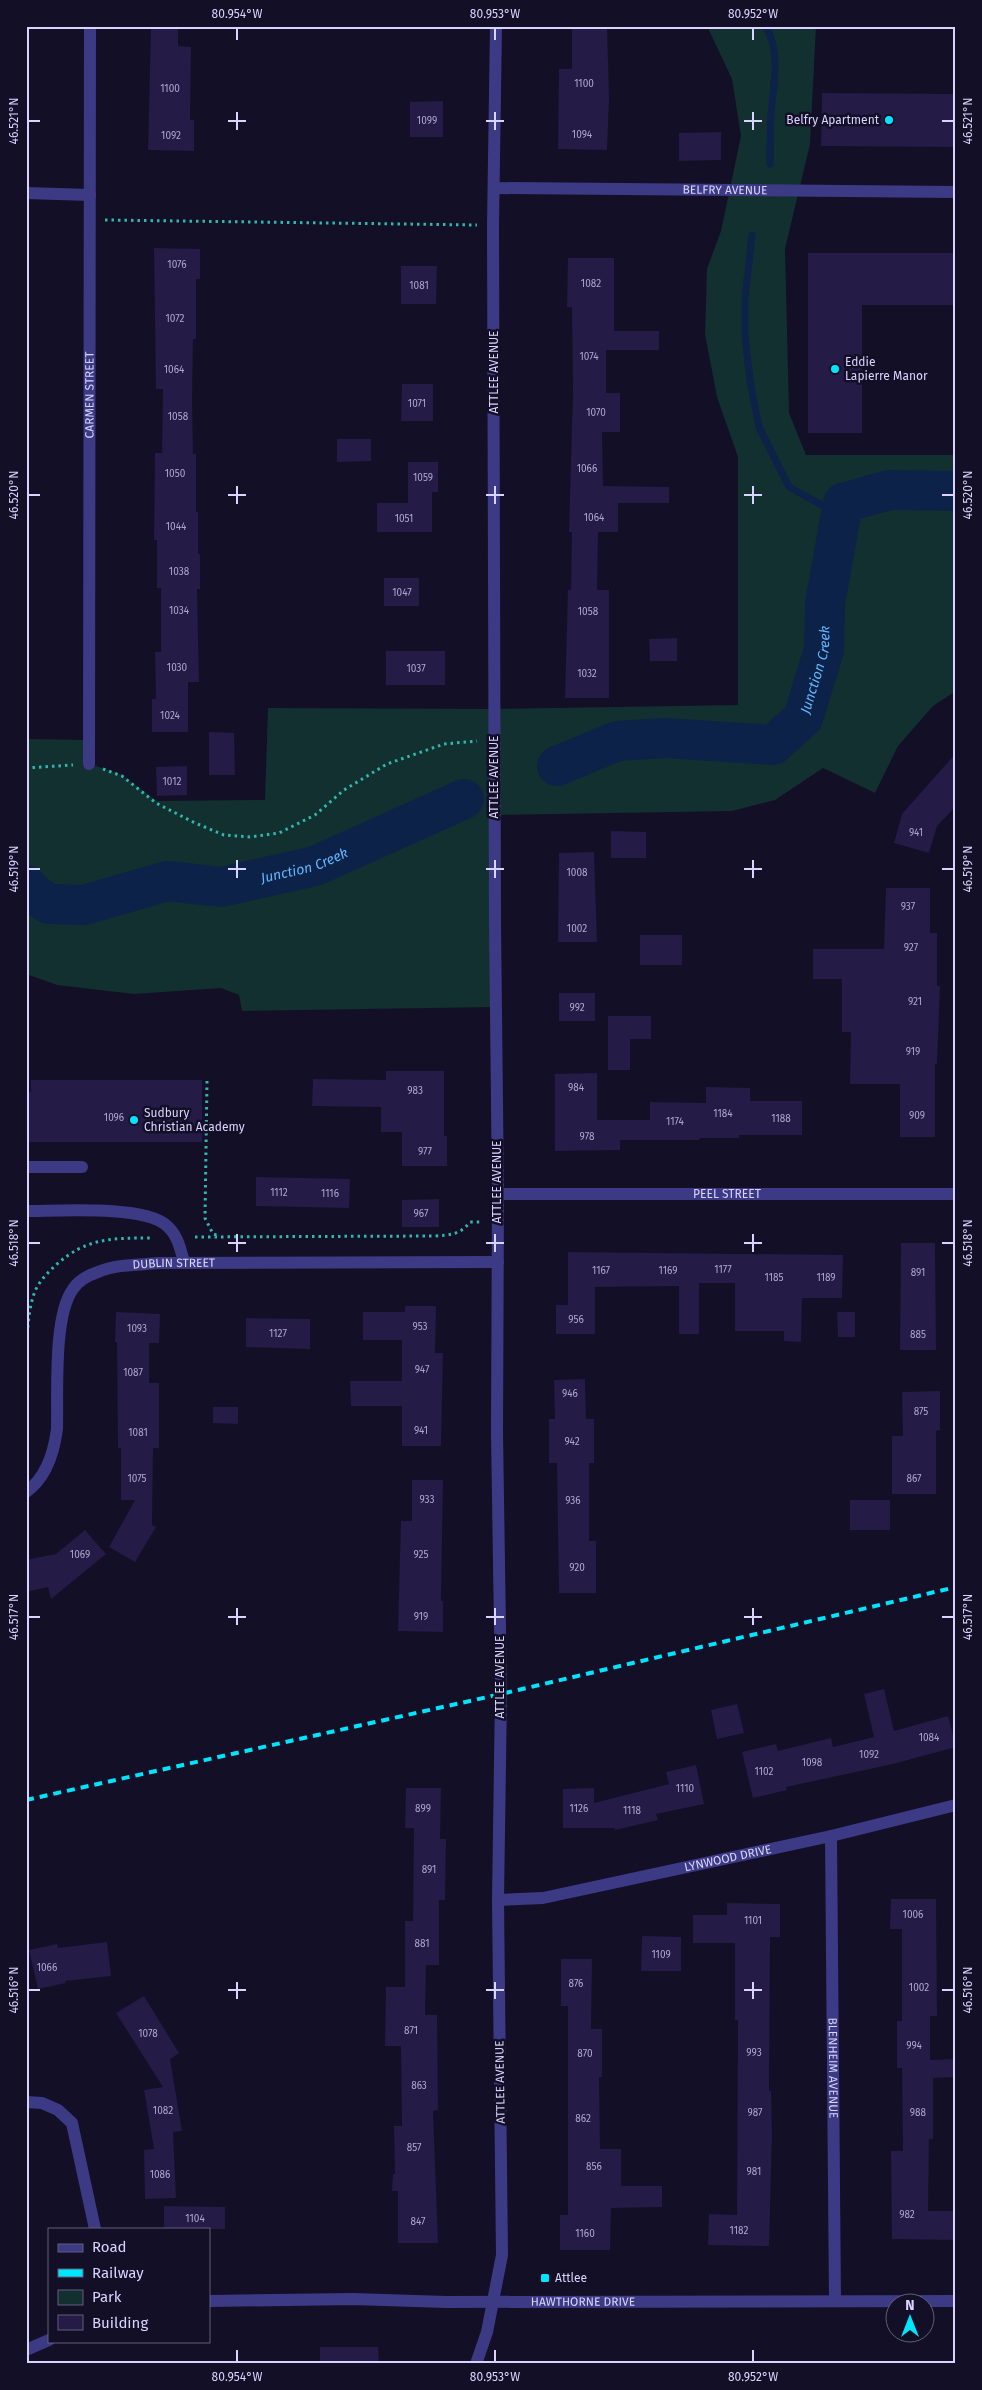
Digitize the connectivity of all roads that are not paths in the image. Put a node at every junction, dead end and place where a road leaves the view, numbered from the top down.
1 (90, 26) edge
2 (496, 26) edge
3 (494, 188) junction
4 (956, 192) edge
5 (26, 193) edge
6 (90, 195) junction
7 (89, 764) road end
8 (26, 1167) edge
9 (82, 1167) dead end
10 (498, 1194) junction
11 (956, 1194) edge
12 (26, 1211) edge
13 (184, 1262) junction
14 (498, 1262) junction
15 (26, 1492) edge
16 (956, 1805) edge
17 (831, 1836) junction
18 (498, 1900) junction
19 (26, 2102) edge
20 (95, 2228) edge
21 (210, 2301) edge
22 (493, 2301) junction
23 (835, 2301) junction
24 (956, 2301) edge
25 (48, 2340) edge
26 (26, 2350) edge
27 (476, 2364) edge

1 - 6 street, CARMEN STREET
2 - 3 street, ATTLEE AVENUE
3 - 4 street, BELFRY AVENUE
3 - 10 street, ATTLEE AVENUE
5 - 6 street
6 - 7 street, CARMEN STREET
8 - 9 street
10 - 11 street, PEEL STREET
10 - 14 street, ATTLEE AVENUE
12 - 13 street
13 - 14 street, DUBLIN STREET
13 - 15 street, DUBLIN STREET
14 - 18 street, ATTLEE AVENUE
16 - 17 street, LYNWOOD DRIVE
17 - 18 street, LYNWOOD DRIVE
17 - 23 street, BLENHEIM AVENUE
18 - 22 street, ATTLEE AVENUE
19 - 20 street
21 - 22 street, HAWTHORNE DRIVE
22 - 23 street, HAWTHORNE DRIVE
22 - 27 street, ATTLEE AVENUE
23 - 24 street, HAWTHORNE DRIVE
25 - 26 street

